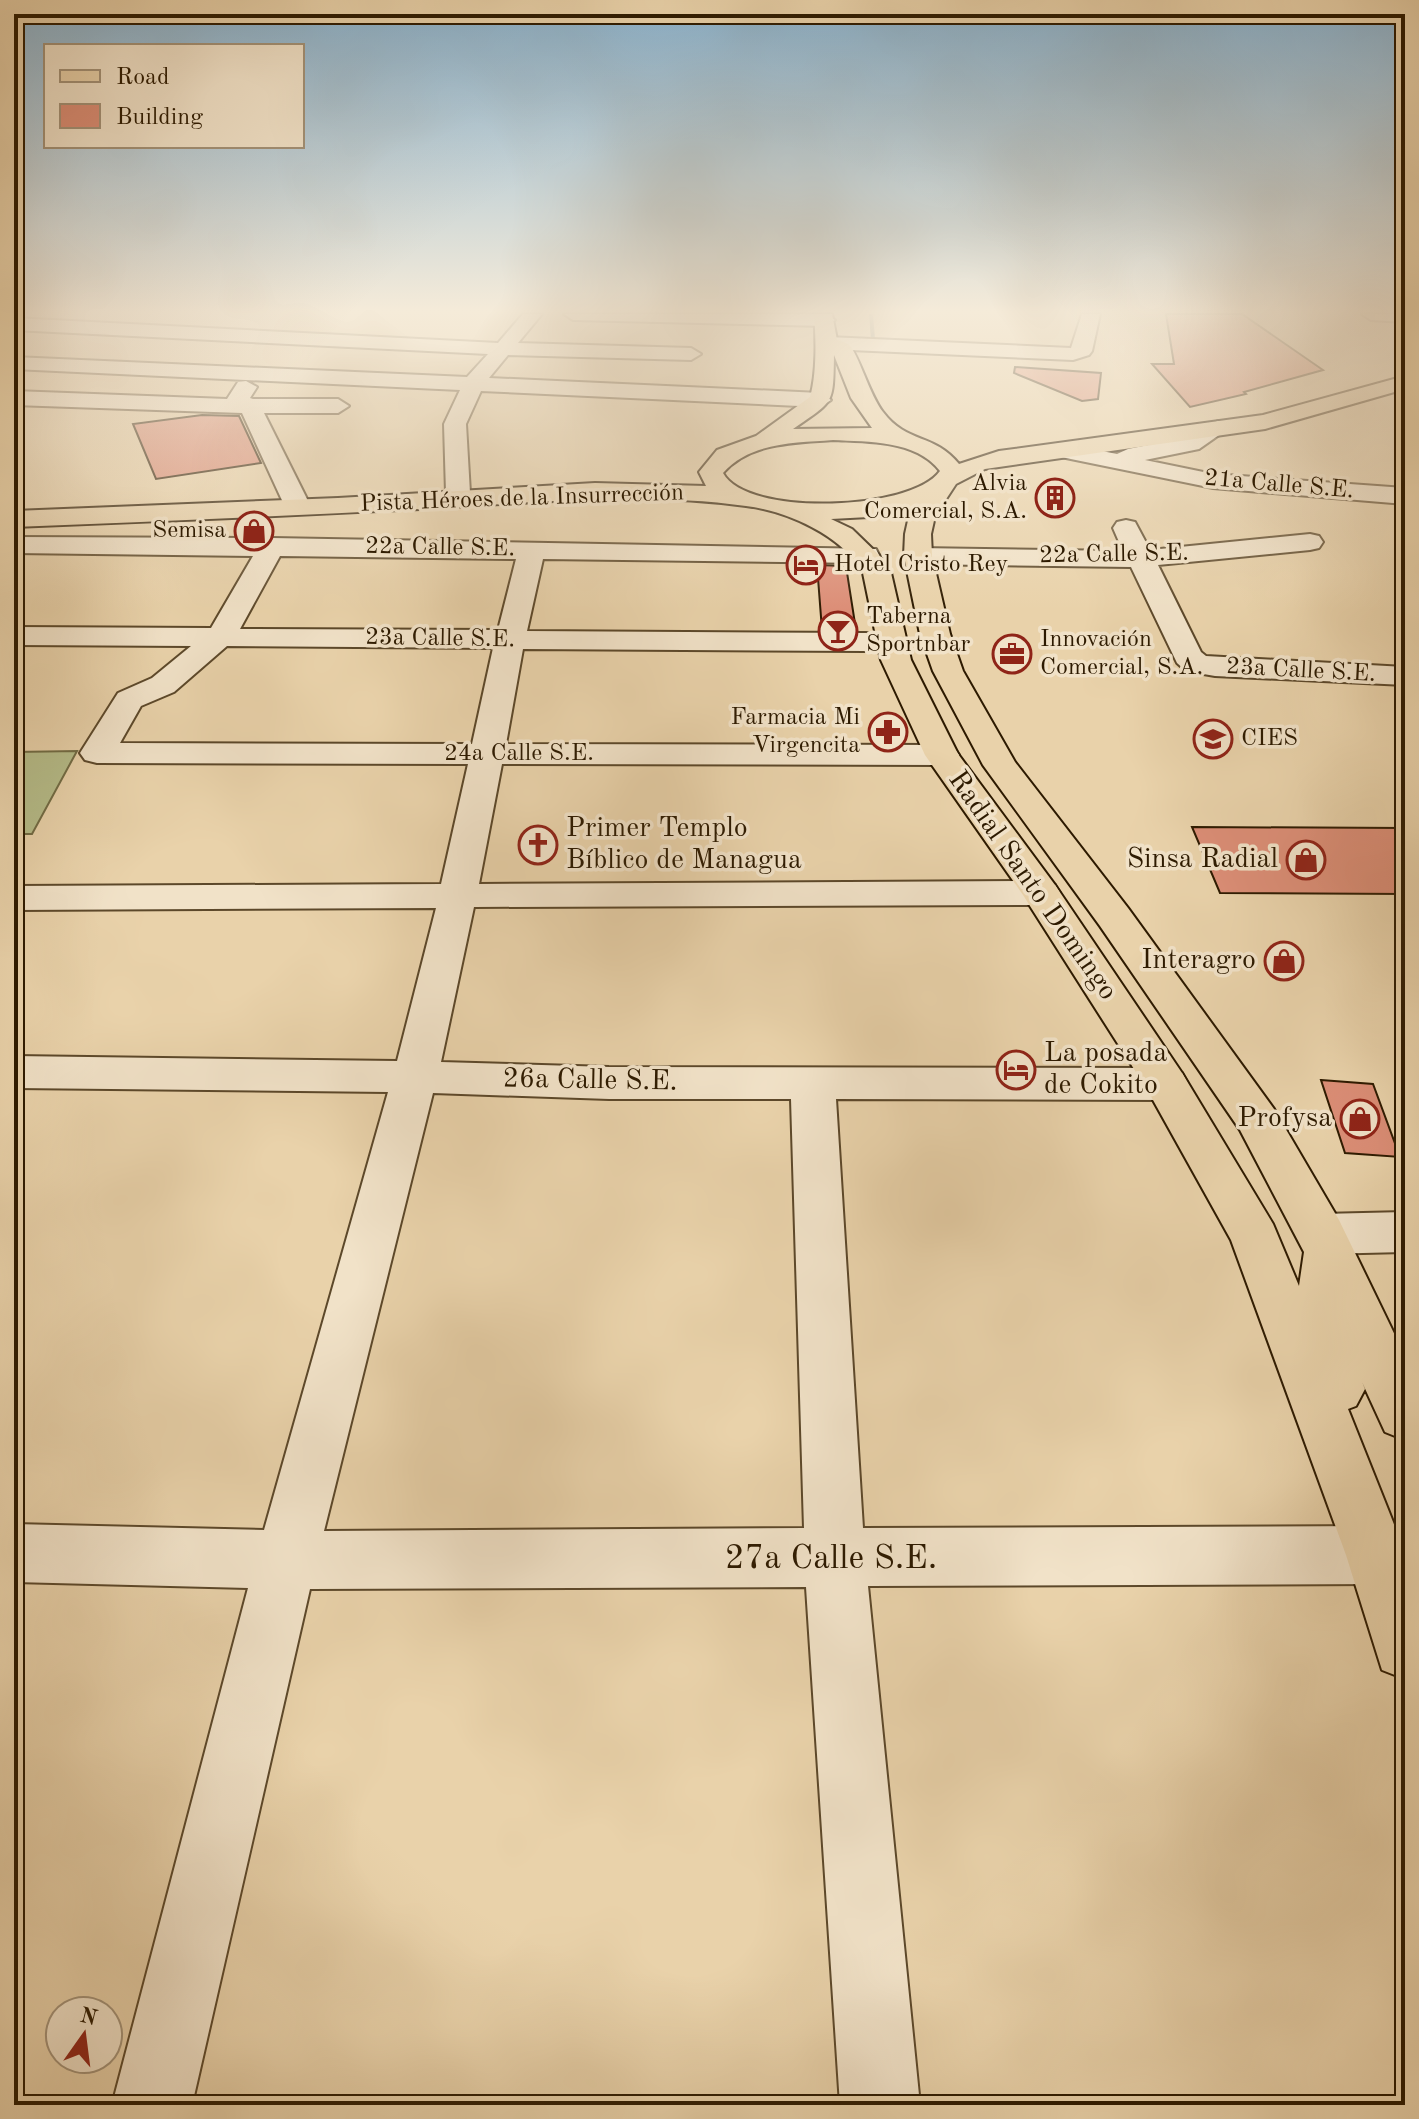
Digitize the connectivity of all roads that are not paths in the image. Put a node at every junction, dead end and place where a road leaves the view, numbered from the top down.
1 (460, 412) edge
2 (253, 413) edge
3 (800, 413) edge
4 (870, 413) edge
5 (1275, 413) edge
6 (1295, 413) edge
7 (1218, 428) junction
8 (901, 440) junction
9 (751, 444) junction
10 (1061, 450) junction
11 (1106, 460) junction
12 (946, 482) junction
13 (458, 493) junction
14 (1405, 496) edge
15 (329, 506) junction
16 (775, 506) junction
17 (299, 509) junction
18 (14, 519) edge
19 (1126, 528) dead end
20 (1310, 542) dead end
21 (14, 545) edge
22 (272, 546) junction
23 (532, 550) junction
24 (866, 555) junction
25 (918, 556) junction
26 (1139, 559) junction
27 (14, 636) edge
28 (221, 636) junction
29 (510, 640) junction
30 (866, 642) dead end
31 (1405, 676) edge
32 (486, 754) junction
33 (942, 755) junction
34 (1041, 893) junction
35 (458, 895) junction
36 (14, 898) edge
37 (14, 1072) edge
38 (415, 1077) junction
39 (813, 1082) junction
40 (1166, 1084) junction
41 (1405, 1232) edge
42 (1324, 1241) junction
43 (1404, 1411) edge
44 (14, 1553) edge
45 (1376, 1555) junction
46 (835, 1559) junction
47 (286, 1560) junction
48 (1405, 1614) edge
49 (1405, 1647) edge
50 (152, 2105) edge
51 (880, 2105) edge

1 - 13 street
2 - 17 street
3 - 9 main road
4 - 8 main road
5 - 8 main road
6 - 7 main road
7 - 10 main road
7 - 11 street
8 - 9 main road
8 - 12 main road
9 - 13 main road, Pista Héroes de la Insurrección
9 - 16 main road
10 - 11 street, 21a Calle S.E.
10 - 12 main road
11 - 14 street, 21a Calle S.E.
12 - 16 main road
12 - 25 main road, Radial Santo Domingo
13 - 15 main road, Pista Héroes de la Insurrección
15 - 16 main road, Pista Héroes de la Insurrección
15 - 17 main road, Pista Héroes de la Insurrección
16 - 24 main road
17 - 18 main road, Pista Héroes de la Insurrección
19 - 26 street
20 - 26 street, 22a Calle S.E.
21 - 22 street, 22a Calle S.E.
22 - 23 street, 22a Calle S.E.
22 - 28 street
23 - 24 street, 22a Calle S.E.
23 - 29 street
24 - 33 main road, Radial Santo Domingo
25 - 26 street, 22a Calle S.E.
25 - 42 main road, Radial Santo Domingo
26 - 31 street, 23a Calle S.E.
27 - 28 street, 23a Calle S.E.
28 - 29 street, 23a Calle S.E.
28 - 32 street, 24a Calle S.E.
29 - 30 street, 23a Calle S.E.
29 - 32 street
32 - 33 street, 24a Calle S.E.
32 - 35 street
33 - 34 main road, Radial Santo Domingo
34 - 35 street
34 - 40 main road, Radial Santo Domingo
35 - 36 street
35 - 38 street
37 - 38 street, 26a Calle S.E.
38 - 39 street, 26a Calle S.E.
38 - 47 street
39 - 40 street, 26a Calle S.E.
39 - 46 street
40 - 45 main road, Radial Santo Domingo
41 - 42 street
42 - 43 main road, Radial Santo Domingo
42 - 45 main road
44 - 47 street, 27a Calle S.E.
45 - 46 street, 27a Calle S.E.
45 - 48 main road
45 - 49 main road, Radial Santo Domingo
46 - 47 street, 27a Calle S.E.
46 - 51 street
47 - 50 street

